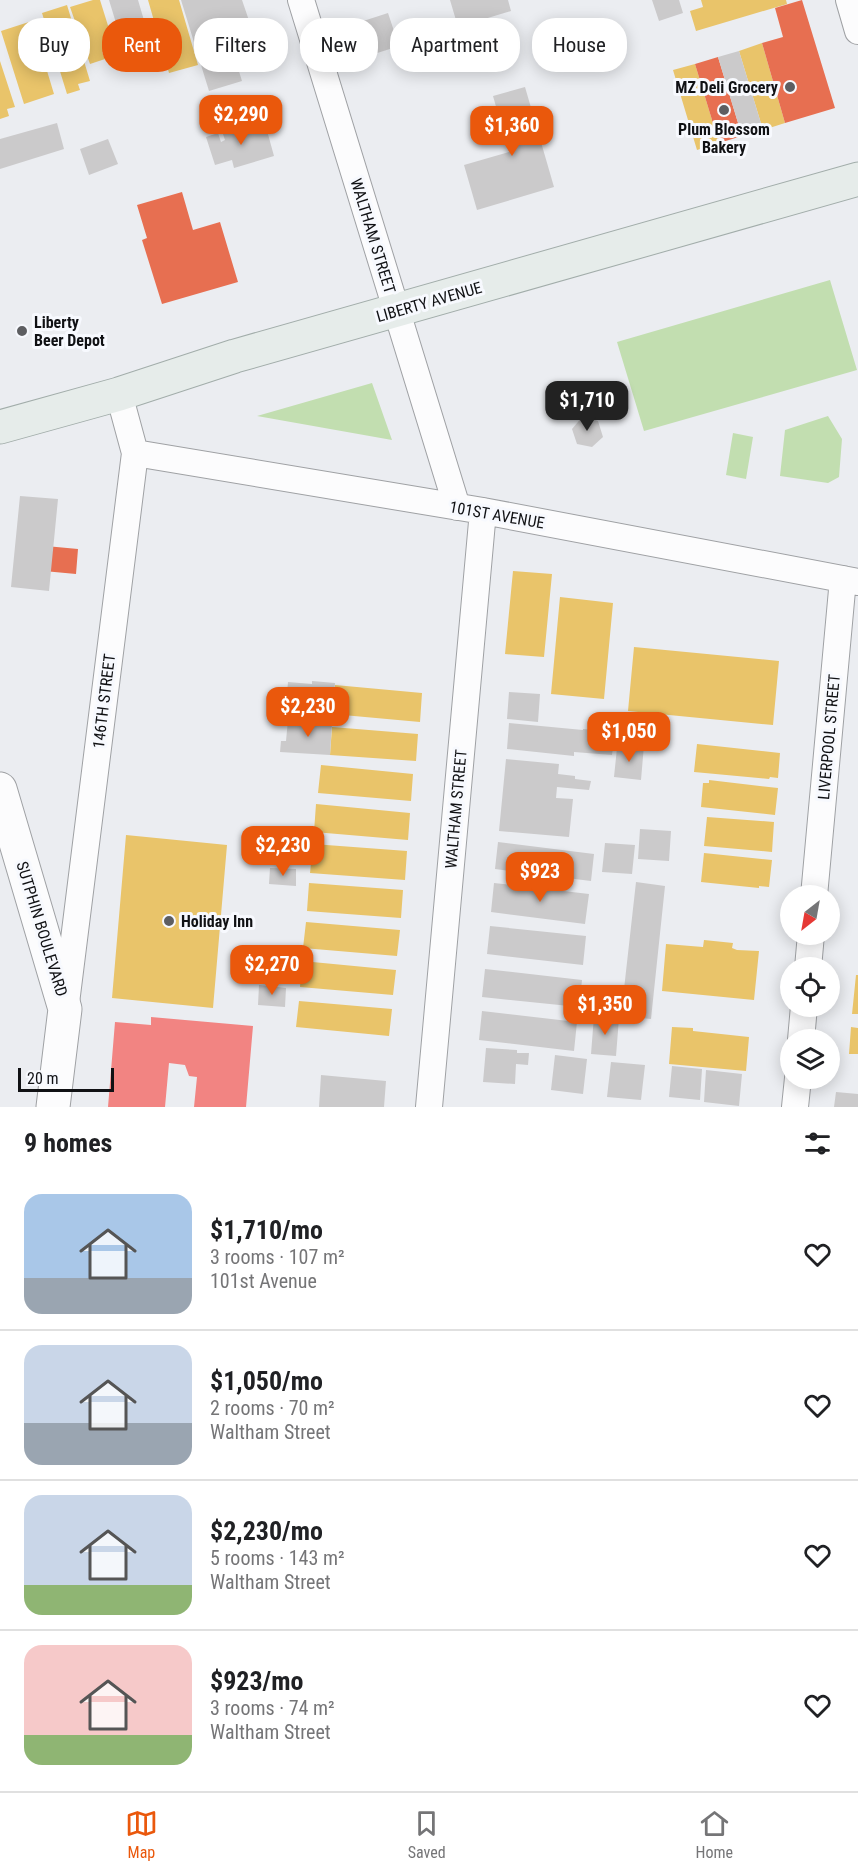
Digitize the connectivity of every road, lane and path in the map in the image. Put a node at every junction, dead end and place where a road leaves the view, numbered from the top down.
1 (301, 0) edge
2 (849, 0) edge
3 (858, 31) edge
4 (858, 179) edge
5 (396, 310) junction
6 (119, 394) junction
7 (0, 427) edge
8 (135, 453) junction
9 (457, 507) junction
10 (483, 511) junction
11 (850, 580) edge
12 (0, 789) edge
13 (815, 885) edge
14 (66, 1009) junction
15 (797, 1089) edge
16 (53, 1107) edge
17 (429, 1107) edge
18 (795, 1107) edge

1 - 5 street, WALTHAM STREET
2 - 3 street
4 - 5 main road, LIBERTY AVENUE
5 - 6 main road, LIBERTY AVENUE
5 - 9 street, WALTHAM STREET
6 - 7 main road, LIBERTY AVENUE
6 - 8 street, 146TH STREET
8 - 9 street, 101ST AVENUE
8 - 14 street, 146TH STREET
9 - 10 street, 101ST AVENUE
10 - 11 street, 101ST AVENUE
10 - 17 street, WALTHAM STREET
11 - 13 street, LIVERPOOL STREET
12 - 14 main road, SUTPHIN BOULEVARD
14 - 16 main road, SUTPHIN BOULEVARD
15 - 18 street

